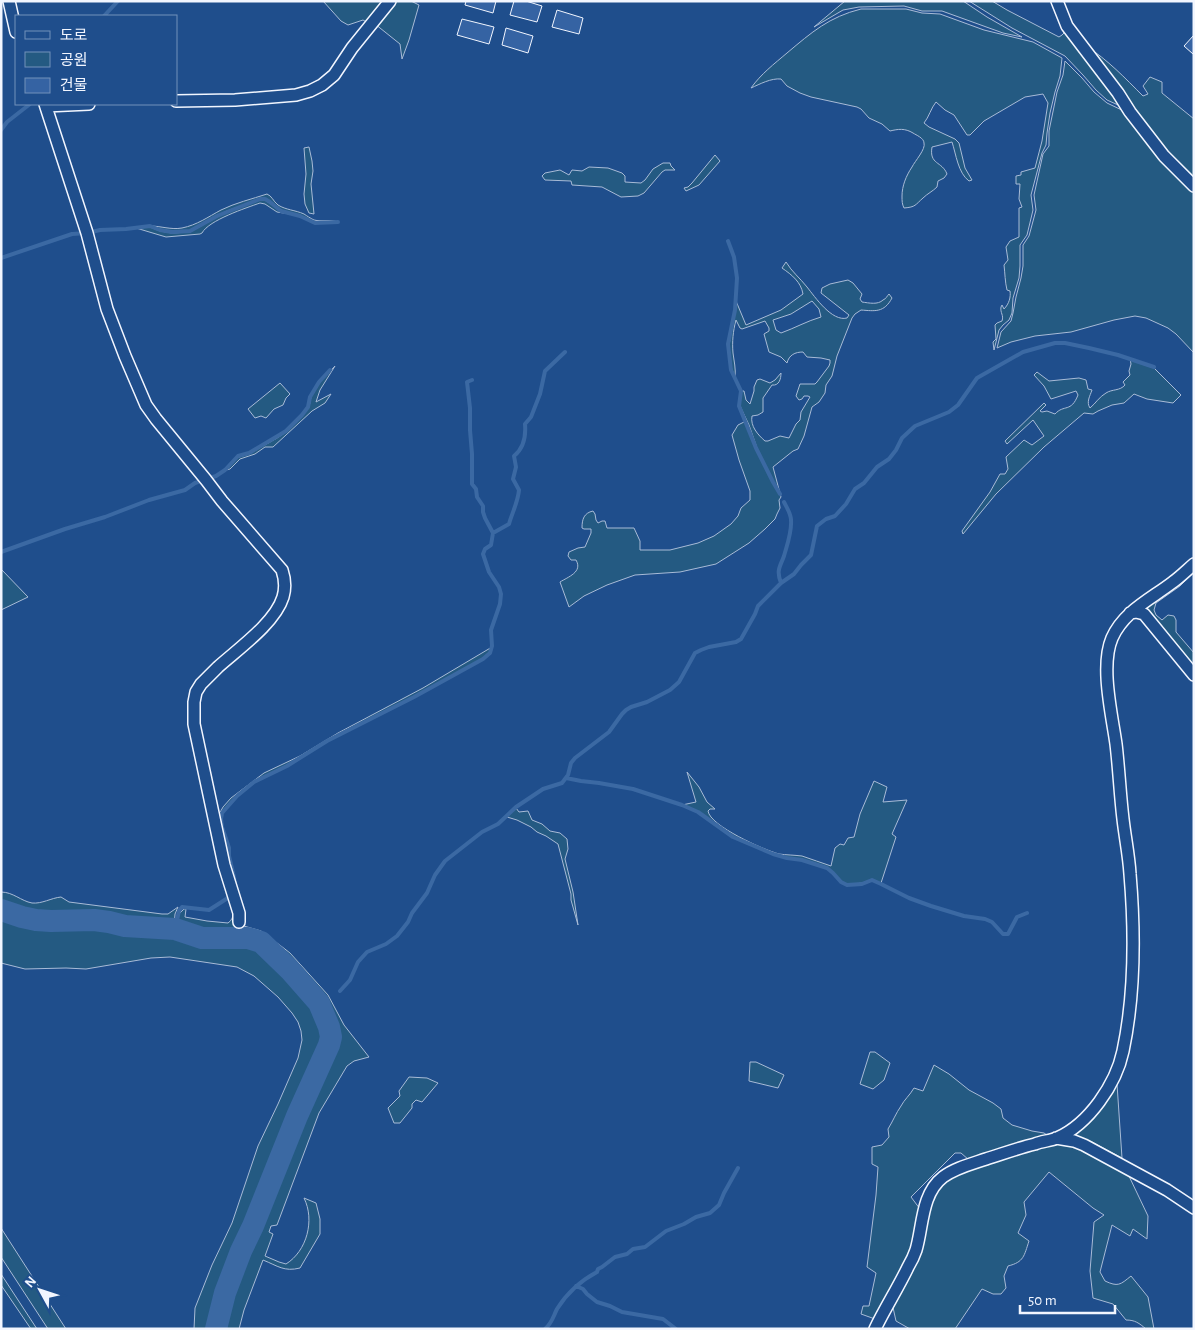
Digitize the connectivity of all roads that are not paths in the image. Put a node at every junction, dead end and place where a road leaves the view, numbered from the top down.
1 (9, 1) edge
2 (390, 1) edge
3 (1057, 1) edge
4 (15, 28) edge
5 (178, 101) edge
6 (46, 105) edge
7 (1194, 186) edge
8 (1194, 564) edge
9 (1130, 614) junction
10 (1194, 675) edge
11 (240, 922) dead end
12 (1056, 1138) junction
13 (1194, 1208) edge
14 (875, 1329) edge

1 - 4 street
2 - 5 street
3 - 7 street
6 - 11 street
8 - 9 street
9 - 10 street
9 - 12 street
12 - 13 street
12 - 14 street

